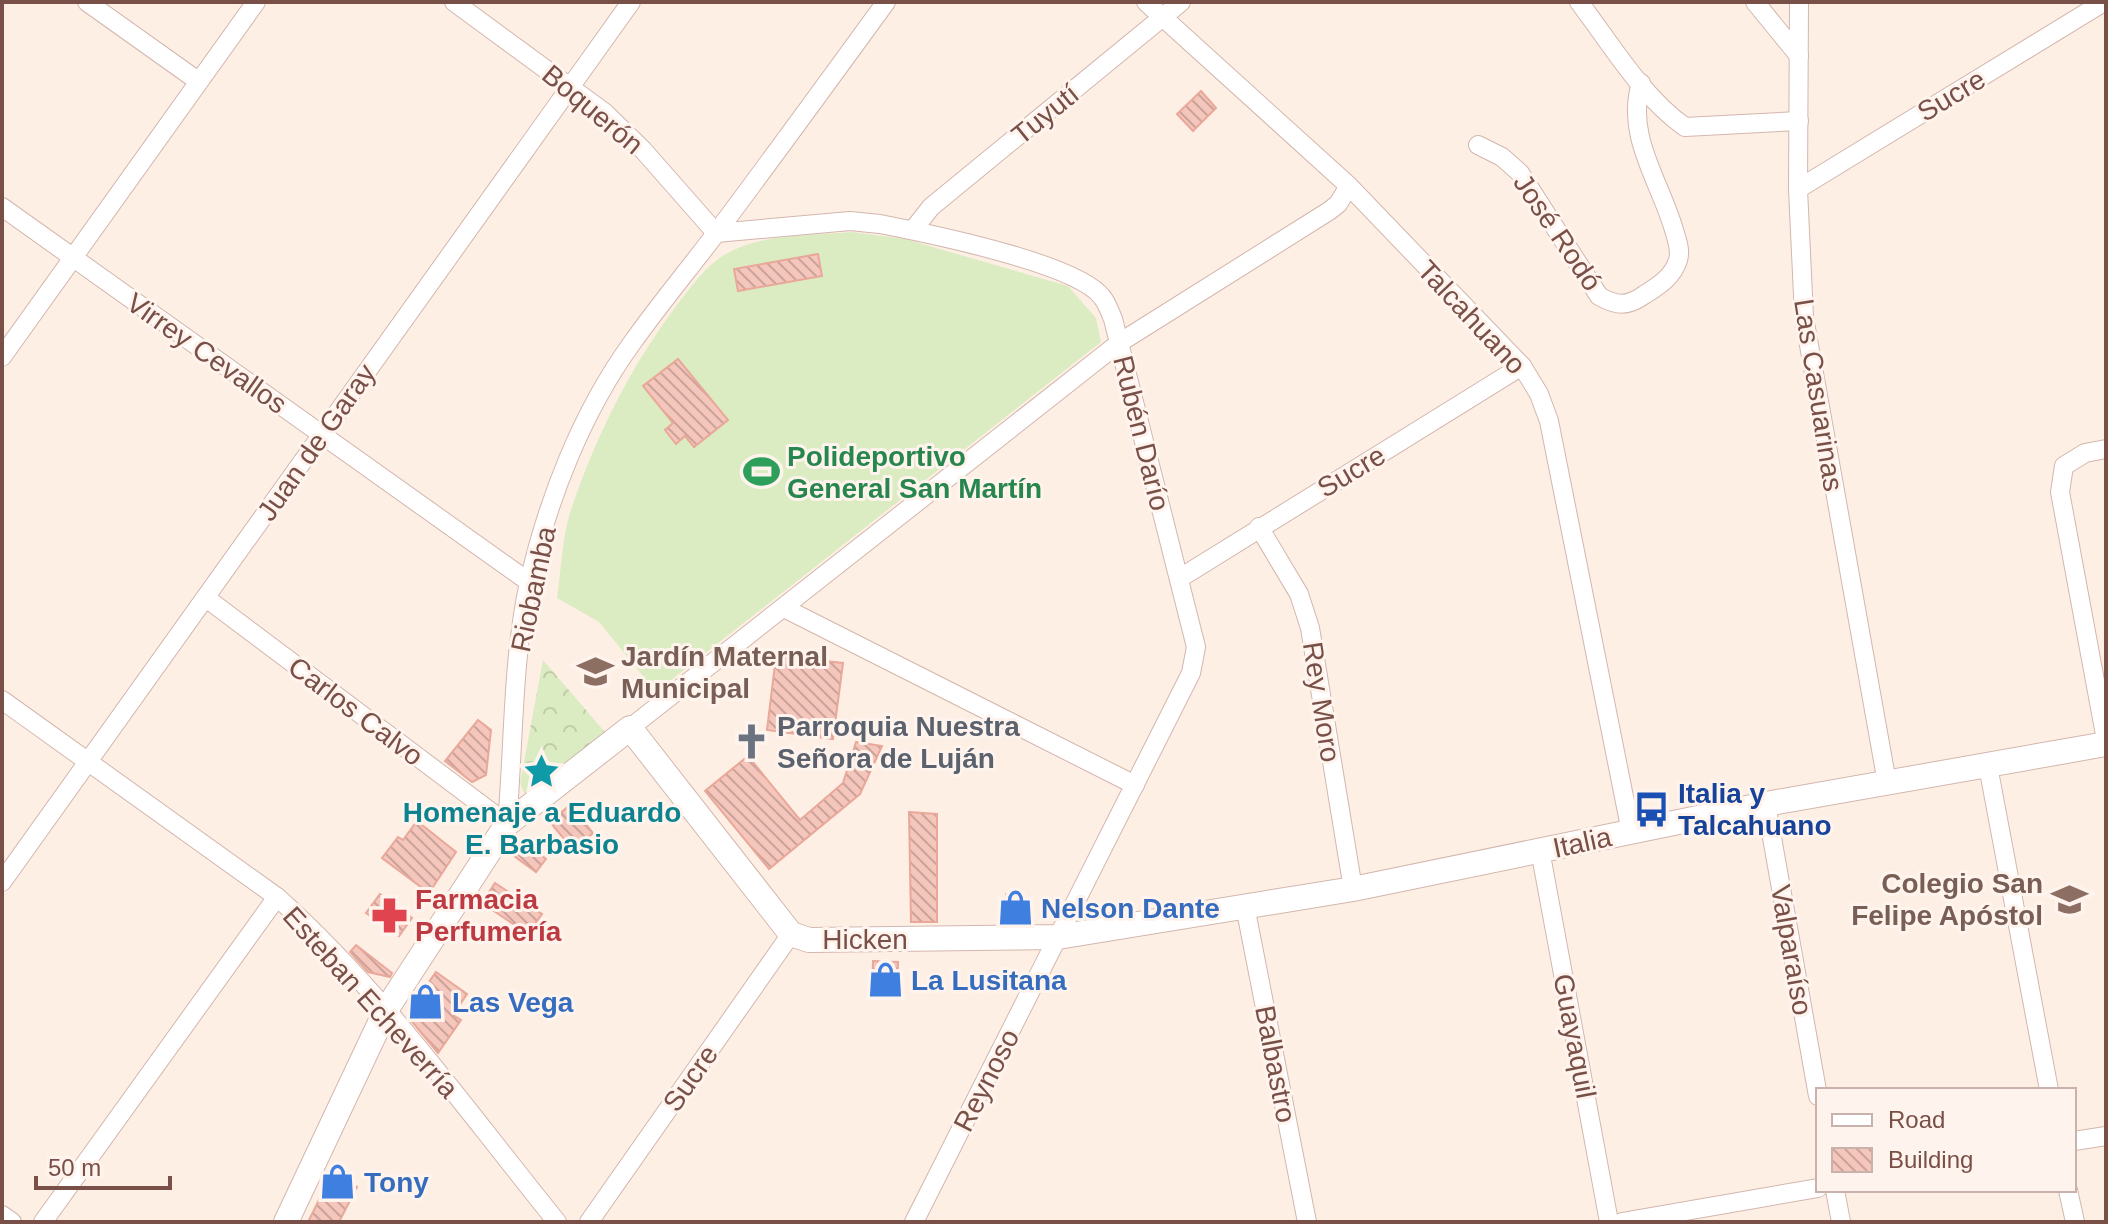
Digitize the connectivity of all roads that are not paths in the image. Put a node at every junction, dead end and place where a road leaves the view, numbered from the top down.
1 (87, 2) edge
2 (256, 2) edge
3 (454, 2) edge
4 (631, 2) edge
5 (886, 2) edge
6 (1146, 2) edge
7 (1181, 2) edge
8 (1579, 2) edge
9 (1755, 2) edge
10 (1799, 2) edge
11 (2104, 2) edge
12 (1164, 16) junction
13 (1799, 56) junction
14 (198, 81) junction
15 (1641, 83) junction
16 (571, 86) junction
17 (1799, 121) junction
18 (1478, 145) dead end
19 (1349, 186) junction
20 (1798, 189) junction
21 (2, 207) edge
22 (913, 230) junction
23 (716, 233) junction
24 (73, 259) junction
25 (1119, 343) junction
26 (2, 357) edge
27 (1522, 366) junction
28 (322, 433) junction
29 (2106, 449) edge
30 (1259, 527) junction
31 (1180, 578) junction
32 (529, 582) junction
33 (206, 598) junction
34 (784, 608) junction
35 (2, 700) edge
36 (630, 728) junction
37 (2106, 742) edge
38 (88, 761) junction
39 (1988, 766) junction
40 (1887, 783) junction
41 (1135, 785) junction
42 (1766, 804) junction
43 (507, 824) junction
44 (1631, 832) junction
45 (1540, 850) junction
46 (2, 882) edge
47 (1353, 889) junction
48 (277, 897) junction
49 (1245, 906) junction
50 (791, 934) junction
51 (1058, 937) junction
52 (386, 1010) junction
53 (1817, 1088) edge
54 (2049, 1088) edge
55 (2106, 1136) edge
56 (2076, 1141) edge
57 (1816, 1188) edge
58 (1835, 1192) edge
59 (2068, 1192) edge
60 (2, 1215) edge
61 (12, 1222) edge
62 (43, 1222) edge
63 (286, 1222) edge
64 (557, 1222) edge
65 (589, 1222) edge
66 (914, 1222) edge
67 (1307, 1222) edge
68 (1609, 1222) edge
69 (1622, 1222) edge
70 (1841, 1222) edge
71 (2075, 1222) edge

1 - 14 street
2 - 14 street
3 - 16 street, Boquerón
4 - 16 street, Juan de Garay
5 - 23 street, Riobamba
6 - 12 street, Talcahuano
7 - 12 street, Tuyutí
8 - 15 street
9 - 13 street
10 - 13 street, Las Casuarinas
11 - 20 street, Sucre
12 - 19 street, Talcahuano
12 - 22 street, Tuyutí
13 - 17 street, Las Casuarinas
14 - 24 street
15 - 17 street
15 - 18 street, José Rodó
16 - 23 street, Boquerón
16 - 28 street, Juan de Garay
17 - 20 street, Las Casuarinas
19 - 25 street
19 - 27 street, Talcahuano
20 - 40 street, Las Casuarinas
21 - 24 street, Virrey Cevallos
22 - 23 street, Rubén Darío
22 - 25 street, Rubén Darío
23 - 32 street, Riobamba
24 - 26 street
24 - 28 street, Virrey Cevallos
25 - 31 street, Rubén Darío
25 - 34 street
27 - 30 street, Sucre
27 - 44 street, Talcahuano
28 - 32 street, Virrey Cevallos
28 - 33 street, Juan de Garay
29 - 37 street
30 - 31 street, Sucre
30 - 47 street, Rey Moro
31 - 41 street, Rubén Darío
32 - 43 street, Riobamba
33 - 38 street, Juan de Garay
33 - 43 street, Carlos Calvo
34 - 36 street
34 - 41 street
35 - 38 street, Esteban Echeverría
36 - 43 street
36 - 50 street, Hicken
37 - 39 street, Italia
38 - 46 street, Juan de Garay
38 - 48 street, Esteban Echeverría
39 - 40 street, Italia
39 - 54 street
40 - 42 street, Italia
41 - 51 street, Rubén Darío
42 - 44 street, Italia
42 - 53 street, Valparaíso
43 - 52 street, Riobamba
44 - 45 street, Italia
45 - 47 street, Italia
45 - 68 street, Guayaquil
47 - 49 street, Italia
48 - 52 street, Esteban Echeverría
48 - 62 street
49 - 51 street, Italia
49 - 67 street, Balbastro
50 - 51 street, Hicken
50 - 65 street, Sucre
51 - 66 street, Reynoso
52 - 63 street, Riobamba
52 - 64 street, Esteban Echeverría
55 - 56 street
57 - 69 street
58 - 70 street
59 - 71 street
60 - 61 street

